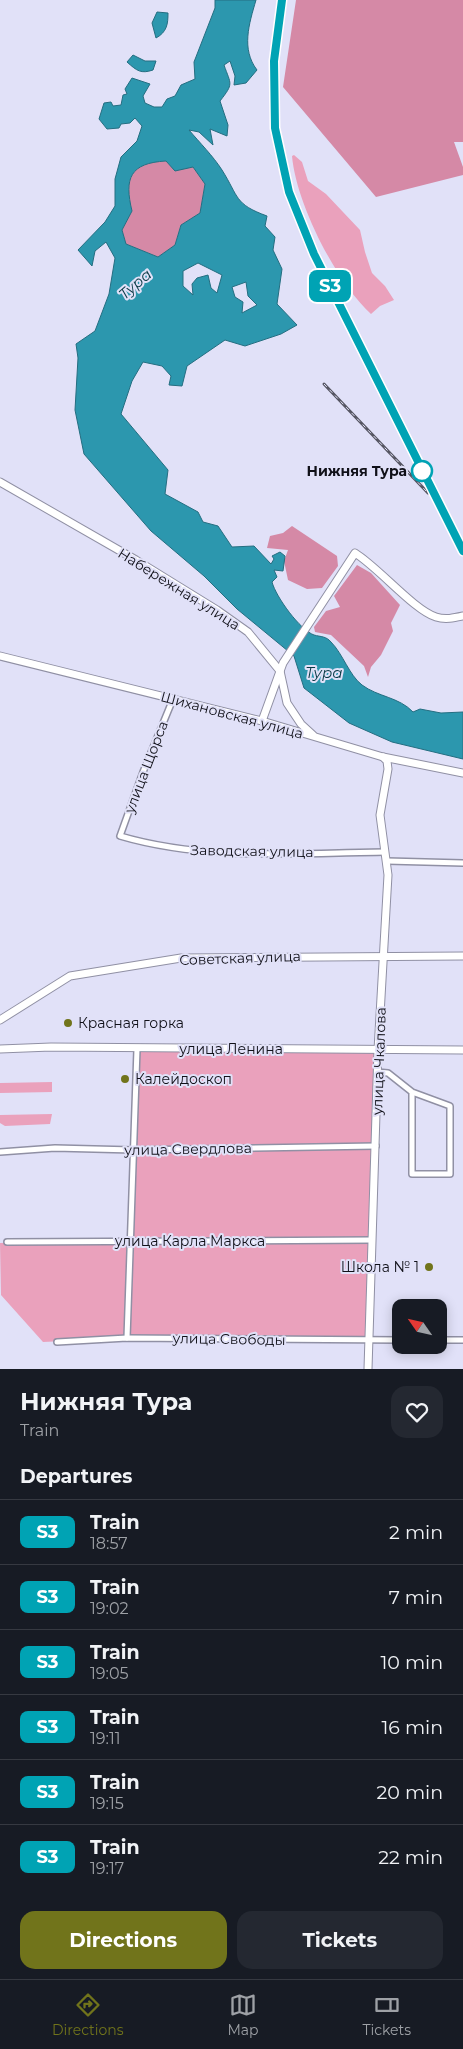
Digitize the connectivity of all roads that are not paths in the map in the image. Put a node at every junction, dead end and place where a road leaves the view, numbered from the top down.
1 (0, 482) edge
2 (463, 616) edge
3 (0, 656) edge
4 (280, 671) junction
5 (173, 699) junction
6 (262, 721) junction
7 (315, 737) junction
8 (382, 757) junction
9 (463, 773) edge
10 (120, 836) joint
11 (385, 852) junction
12 (387, 861) junction
13 (463, 863) edge
14 (463, 956) edge
15 (383, 957) junction
16 (0, 1020) edge
17 (0, 1049) edge
18 (137, 1049) junction
19 (378, 1050) junction
20 (463, 1050) edge
21 (378, 1072) junction
22 (412, 1092) junction
23 (376, 1146) junction
24 (133, 1150) junction
25 (0, 1152) edge
26 (372, 1240) junction
27 (129, 1241) junction
28 (7, 1242) dead end
29 (128, 1338) junction
30 (369, 1340) junction
31 (392, 1340) edge
32 (448, 1340) edge
33 (463, 1340) edge
34 (57, 1342) dead end
35 (368, 1369) edge

1 - 4 main road, Набережная улица
2 - 4 main road
3 - 5 main road, Шихановская улица
4 - 6 main road
4 - 7 main road, Набережная улица
5 - 6 main road, Шихановская улица
5 - 10 street, улица Щорса
6 - 7 main road, Шихановская улица
7 - 8 main road, Шихановская улица
8 - 9 main road, Шихановская улица
8 - 11 main road, улица Чкалова
10 - 11 street, Заводская улица
11 - 12 main road, улица Чкалова
12 - 13 street
12 - 15 main road, улица Чкалова
14 - 15 main road, Советская улица
15 - 16 main road, Советская улица
15 - 19 main road, улица Чкалова
17 - 18 main road, улица Ленина
18 - 19 main road, улица Ленина
18 - 24 street
19 - 20 main road, улица Ленина
19 - 21 main road, улица Чкалова
21 - 22 street
21 - 23 main road, улица Чкалова
22 - 22 street
23 - 24 street, улица Свердлова
23 - 26 main road, улица Чкалова
24 - 25 street, улица Свердлова
24 - 27 street
26 - 27 street, улица Карла Маркса
26 - 30 main road, улица Чкалова
27 - 28 street, улица Карла Маркса
27 - 29 street
29 - 30 street, улица Свободы
29 - 34 street, улица Свободы
30 - 31 street, улица Свободы
30 - 35 main road, улица Чкалова
32 - 33 street

